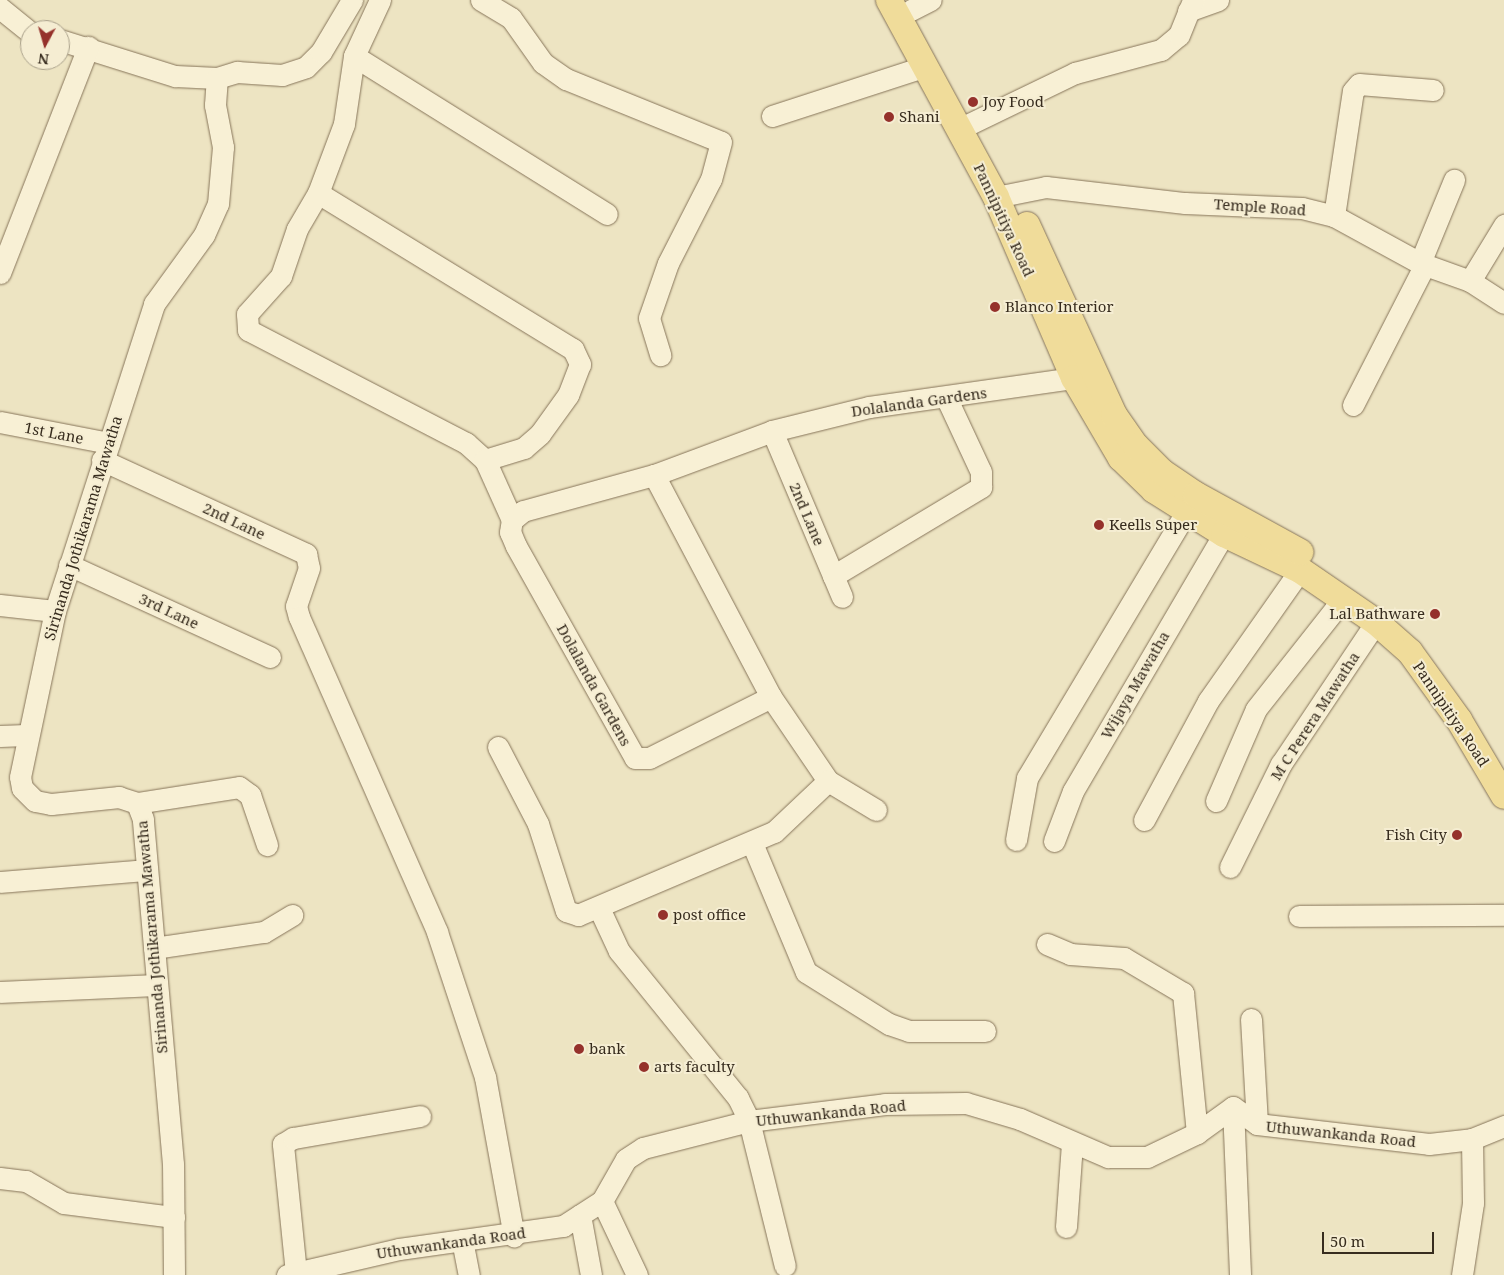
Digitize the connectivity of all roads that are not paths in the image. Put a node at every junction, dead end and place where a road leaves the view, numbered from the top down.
1 (352, 0) edge
2 (380, 0) edge
3 (481, 0) edge
4 (1218, 0) edge
5 (909, 2) edge
6 (1190, 6) edge
7 (0, 8) edge
8 (20, 24) edge
9 (70, 42) edge
10 (88, 47) junction
11 (354, 56) junction
12 (926, 66) junction
13 (217, 78) junction
14 (1433, 90) dead end
15 (772, 116) dead end
16 (966, 125) junction
17 (1454, 180) dead end
18 (318, 193) junction
19 (1003, 193) junction
20 (607, 214) dead end
21 (1334, 216) junction
22 (1504, 225) edge
23 (1422, 263) junction
24 (0, 273) edge
25 (1470, 281) junction
26 (1504, 303) edge
27 (660, 355) dead end
28 (1074, 378) junction
29 (947, 399) junction
30 (1353, 405) dead end
31 (0, 422) edge
32 (772, 431) junction
33 (106, 452) junction
34 (485, 460) junction
35 (654, 475) junction
36 (1187, 511) junction
37 (512, 520) junction
38 (1224, 534) junction
39 (69, 565) junction
40 (1300, 570) junction
41 (833, 576) junction
42 (842, 597) dead end
43 (1343, 599) junction
44 (0, 605) edge
45 (55, 611) junction
46 (1376, 622) junction
47 (270, 657) dead end
48 (772, 697) junction
49 (26, 735) junction
50 (0, 736) edge
51 (498, 747) dead end
52 (1504, 767) edge
53 (828, 781) junction
54 (1504, 796) edge
55 (1216, 801) dead end
56 (136, 803) junction
57 (876, 810) dead end
58 (1144, 820) dead end
59 (1016, 840) dead end
60 (1054, 841) dead end
61 (752, 843) junction
62 (267, 845) dead end
63 (1230, 866) dead end
64 (148, 870) junction
65 (0, 882) edge
66 (599, 908) junction
67 (292, 914) dead end
68 (1504, 915) edge
69 (1299, 916) dead end
70 (1047, 944) dead end
71 (154, 948) junction
72 (157, 985) junction
73 (0, 992) edge
74 (1251, 1019) dead end
75 (985, 1031) dead end
76 (1233, 1107) junction
77 (420, 1116) dead end
78 (750, 1121) junction
79 (1257, 1124) junction
80 (1504, 1126) edge
81 (1197, 1133) junction
82 (1472, 1140) junction
83 (1072, 1143) junction
84 (0, 1178) edge
85 (602, 1201) junction
86 (580, 1215) junction
87 (174, 1216) junction
88 (1066, 1227) dead end
89 (514, 1236) junction
90 (462, 1240) junction
91 (785, 1266) dead end
92 (325, 1271) edge
93 (292, 1274) edge
94 (174, 1275) edge
95 (469, 1275) edge
96 (591, 1275) edge
97 (637, 1275) edge
98 (1240, 1275) edge
99 (1462, 1275) edge

1 - 13 street
2 - 11 street
3 - 27 street
4 - 6 street
5 - 12 main road, Pannipitiya Road
5 - 16 main road, Pannipitiya Road
6 - 16 street
7 - 8 street
9 - 10 street
10 - 13 street
10 - 24 street
11 - 18 street
11 - 20 street
12 - 15 street
12 - 16 main road, Pannipitiya Road
13 - 33 street, Sirinanda Jothikarama Mawatha
14 - 21 street
16 - 19 main road, Pannipitiya Road
17 - 23 street
18 - 34 street
18 - 34 street
19 - 21 street, Temple Road
19 - 28 main road, Pannipitiya Road
19 - 52 main road, Pannipitiya Road
21 - 23 street, Temple Road
22 - 25 street
23 - 25 street, Temple Road
23 - 30 street
25 - 26 street, Temple Road
28 - 29 street, Dolalanda Gardens
28 - 36 main road, Pannipitiya Road
29 - 32 street, Dolalanda Gardens
29 - 41 street
31 - 33 street, 1st Lane
32 - 35 street, Dolalanda Gardens
32 - 41 street, 2nd Lane
33 - 39 street, Sirinanda Jothikarama Mawatha
33 - 89 street, 2nd Lane
34 - 37 street
35 - 37 street, Dolalanda Gardens
35 - 48 street
36 - 38 main road, Pannipitiya Road
36 - 59 street
37 - 48 street, Dolalanda Gardens
38 - 40 main road, Pannipitiya Road
38 - 60 street, Wijaya Mawatha
39 - 45 street, Sirinanda Jothikarama Mawatha
39 - 47 street, 3rd Lane
40 - 43 main road, Pannipitiya Road
40 - 58 street
41 - 42 street, 2nd Lane
43 - 46 main road, Pannipitiya Road
43 - 55 street
44 - 45 street
45 - 49 street, Sirinanda Jothikarama Mawatha
46 - 54 main road, Pannipitiya Road
46 - 63 street, M C Perera Mawatha
48 - 53 street
49 - 50 street
49 - 56 street, Sirinanda Jothikarama Mawatha
51 - 66 street
53 - 57 street
53 - 61 street
56 - 62 street
56 - 64 street, Sirinanda Jothikarama Mawatha
61 - 66 street
61 - 75 street
64 - 65 street
64 - 71 street, Sirinanda Jothikarama Mawatha
66 - 78 street
67 - 71 street
68 - 69 street
70 - 81 street
71 - 72 street, Sirinanda Jothikarama Mawatha
72 - 73 street
72 - 87 street, Sirinanda Jothikarama Mawatha
74 - 79 street
76 - 79 street, Uthuwankanda Road
76 - 81 street, Uthuwankanda Road
76 - 98 street
77 - 93 street
78 - 83 street, Uthuwankanda Road
78 - 85 street, Uthuwankanda Road
78 - 91 street
79 - 82 street, Uthuwankanda Road
80 - 82 street, Uthuwankanda Road
81 - 83 street, Uthuwankanda Road
82 - 99 street
83 - 88 street
84 - 87 street
85 - 86 street, Uthuwankanda Road
85 - 97 street
86 - 89 street, Uthuwankanda Road
86 - 96 street
87 - 94 street, Sirinanda Jothikarama Mawatha
89 - 90 street, Uthuwankanda Road
90 - 92 street, Uthuwankanda Road
90 - 95 street
92 - 93 street, Uthuwankanda Road

